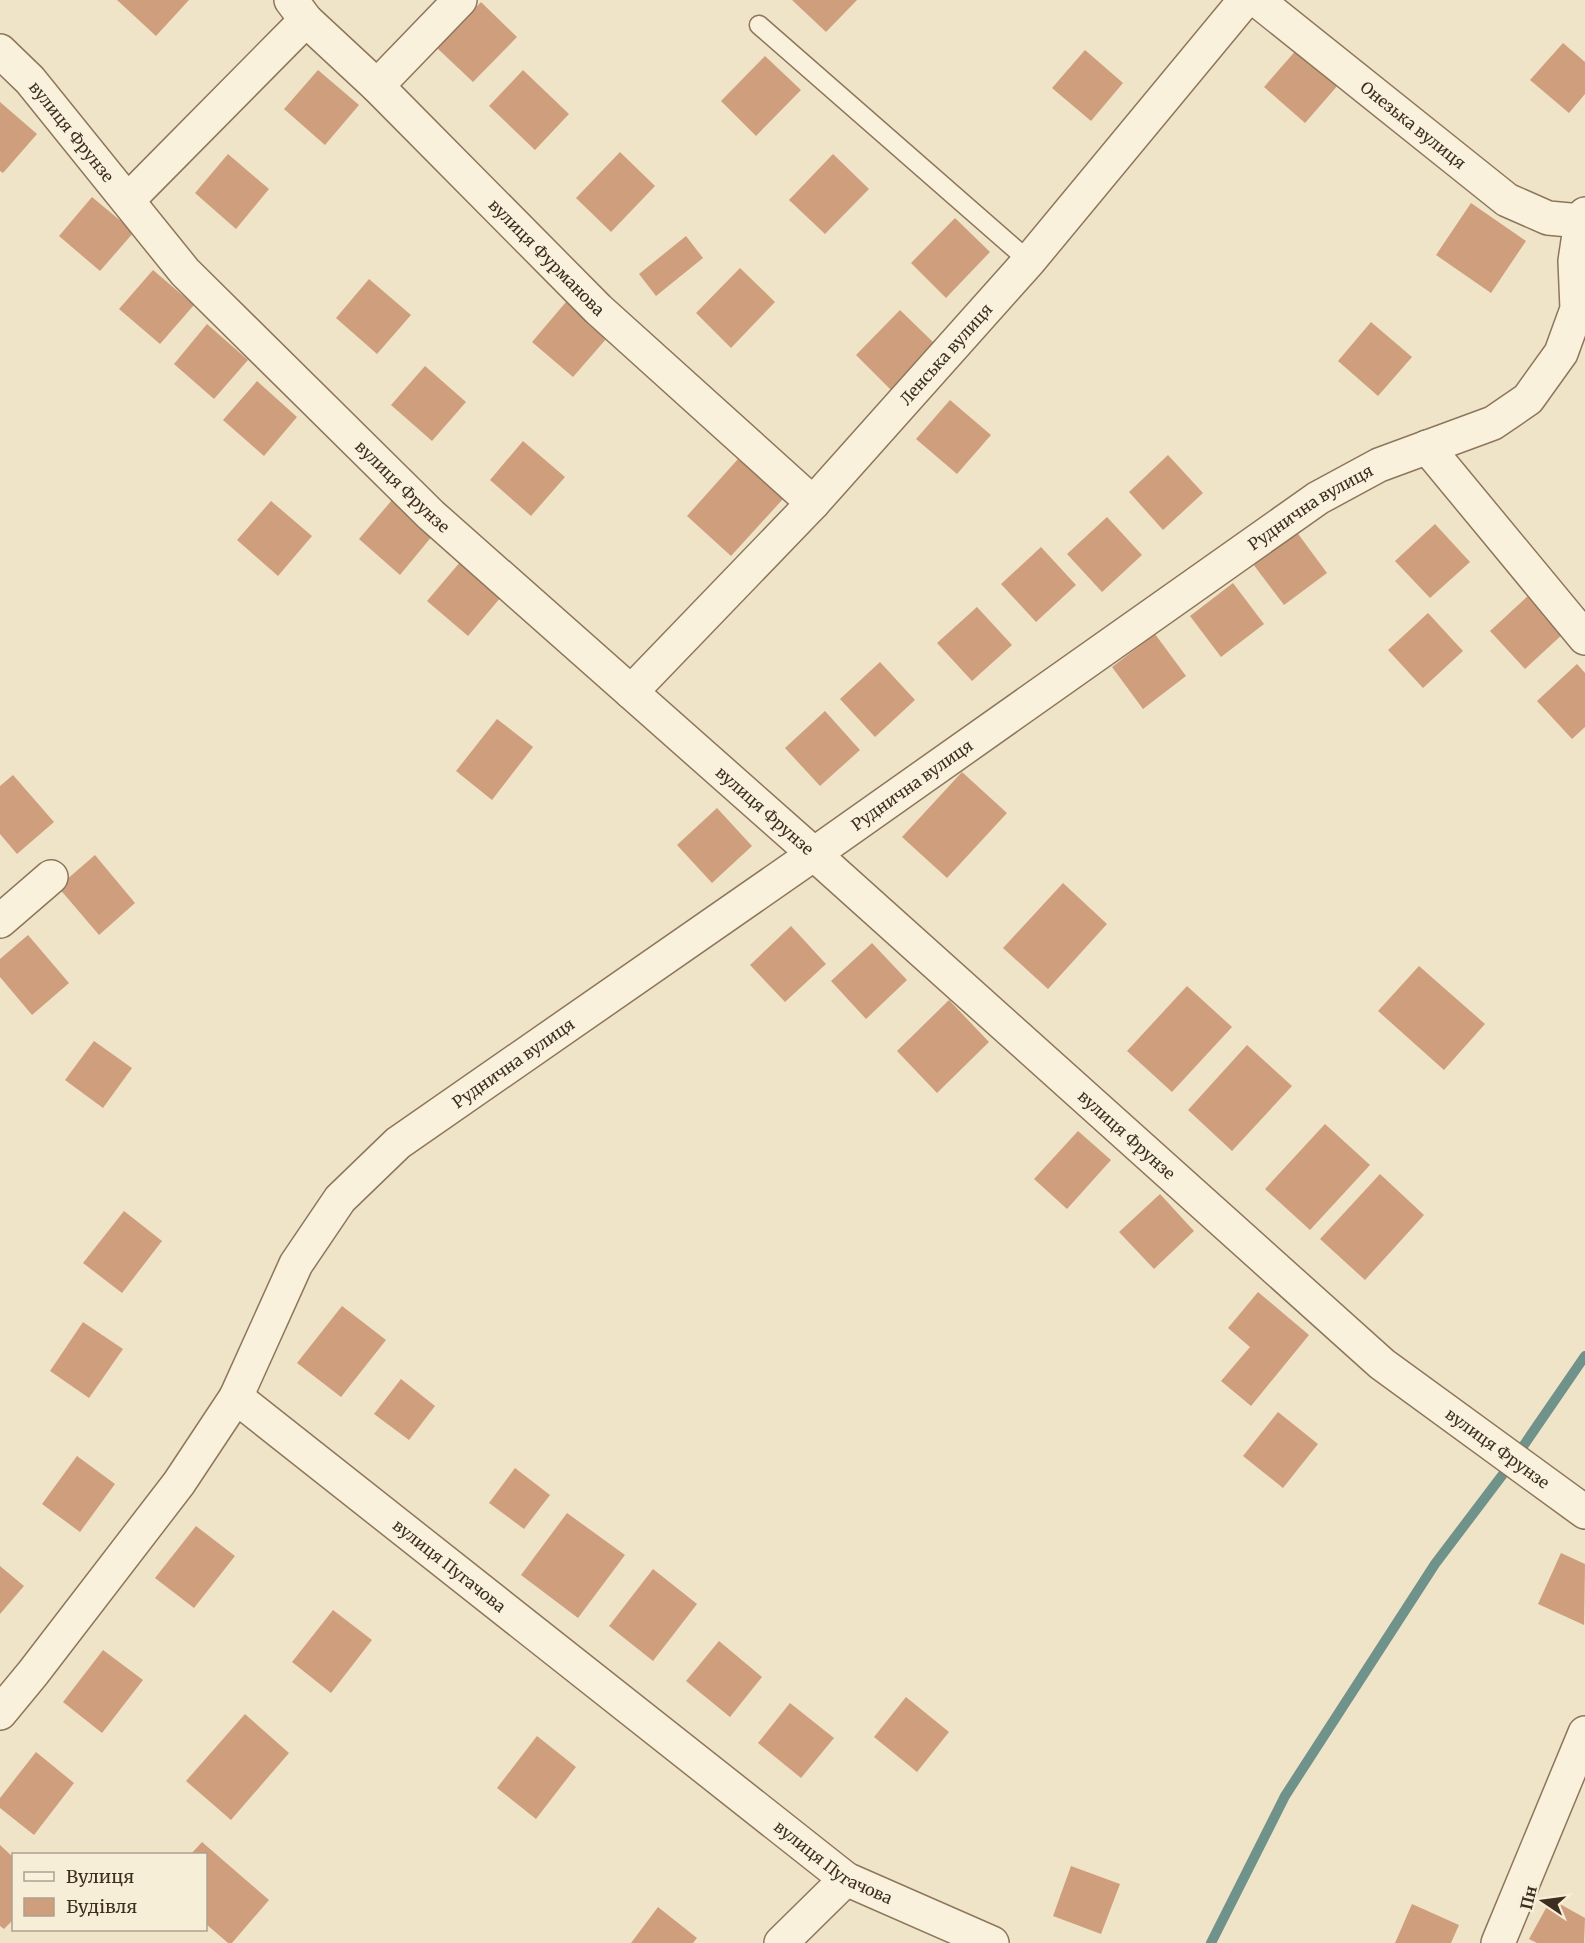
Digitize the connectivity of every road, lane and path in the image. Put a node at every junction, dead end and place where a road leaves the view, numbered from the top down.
1 (460, 0) edge
2 (1264, 3) edge
3 (298, 10) edge
4 (759, 26) dead end
5 (0, 51) edge
6 (377, 86) junction
7 (128, 200) junction
8 (1583, 218) edge
9 (1029, 261) junction
10 (1427, 447) junction
11 (813, 503) junction
12 (1585, 638) edge
13 (631, 692) junction
14 (814, 854) junction
15 (51, 877) dead end
16 (0, 921) edge
17 (236, 1397) junction
18 (1585, 1512) edge
19 (0, 1713) edge
20 (1585, 1733) edge
21 (846, 1879) junction
22 (781, 1943) edge
23 (992, 1943) edge
24 (1498, 1943) edge

1 - 6 street
2 - 8 street, Онезька вулиця
2 - 9 street, Ленська вулиця
3 - 6 street, вулиця Фурманова
3 - 7 street
4 - 9 lane
5 - 7 street, вулиця Фрунзе
6 - 11 street, вулиця Фурманова
7 - 13 street, вулиця Фрунзе
8 - 10 street, Руднична вулиця
9 - 11 street, Ленська вулиця
10 - 12 street
10 - 14 street, Руднична вулиця
11 - 13 street, Ленська вулиця
13 - 14 street, вулиця Фрунзе
14 - 17 street, Руднична вулиця
14 - 18 street, вулиця Фрунзе
15 - 16 street
17 - 19 street
17 - 21 street, вулиця Пугачова
20 - 24 street
21 - 22 street
21 - 23 street, вулиця Пугачова

